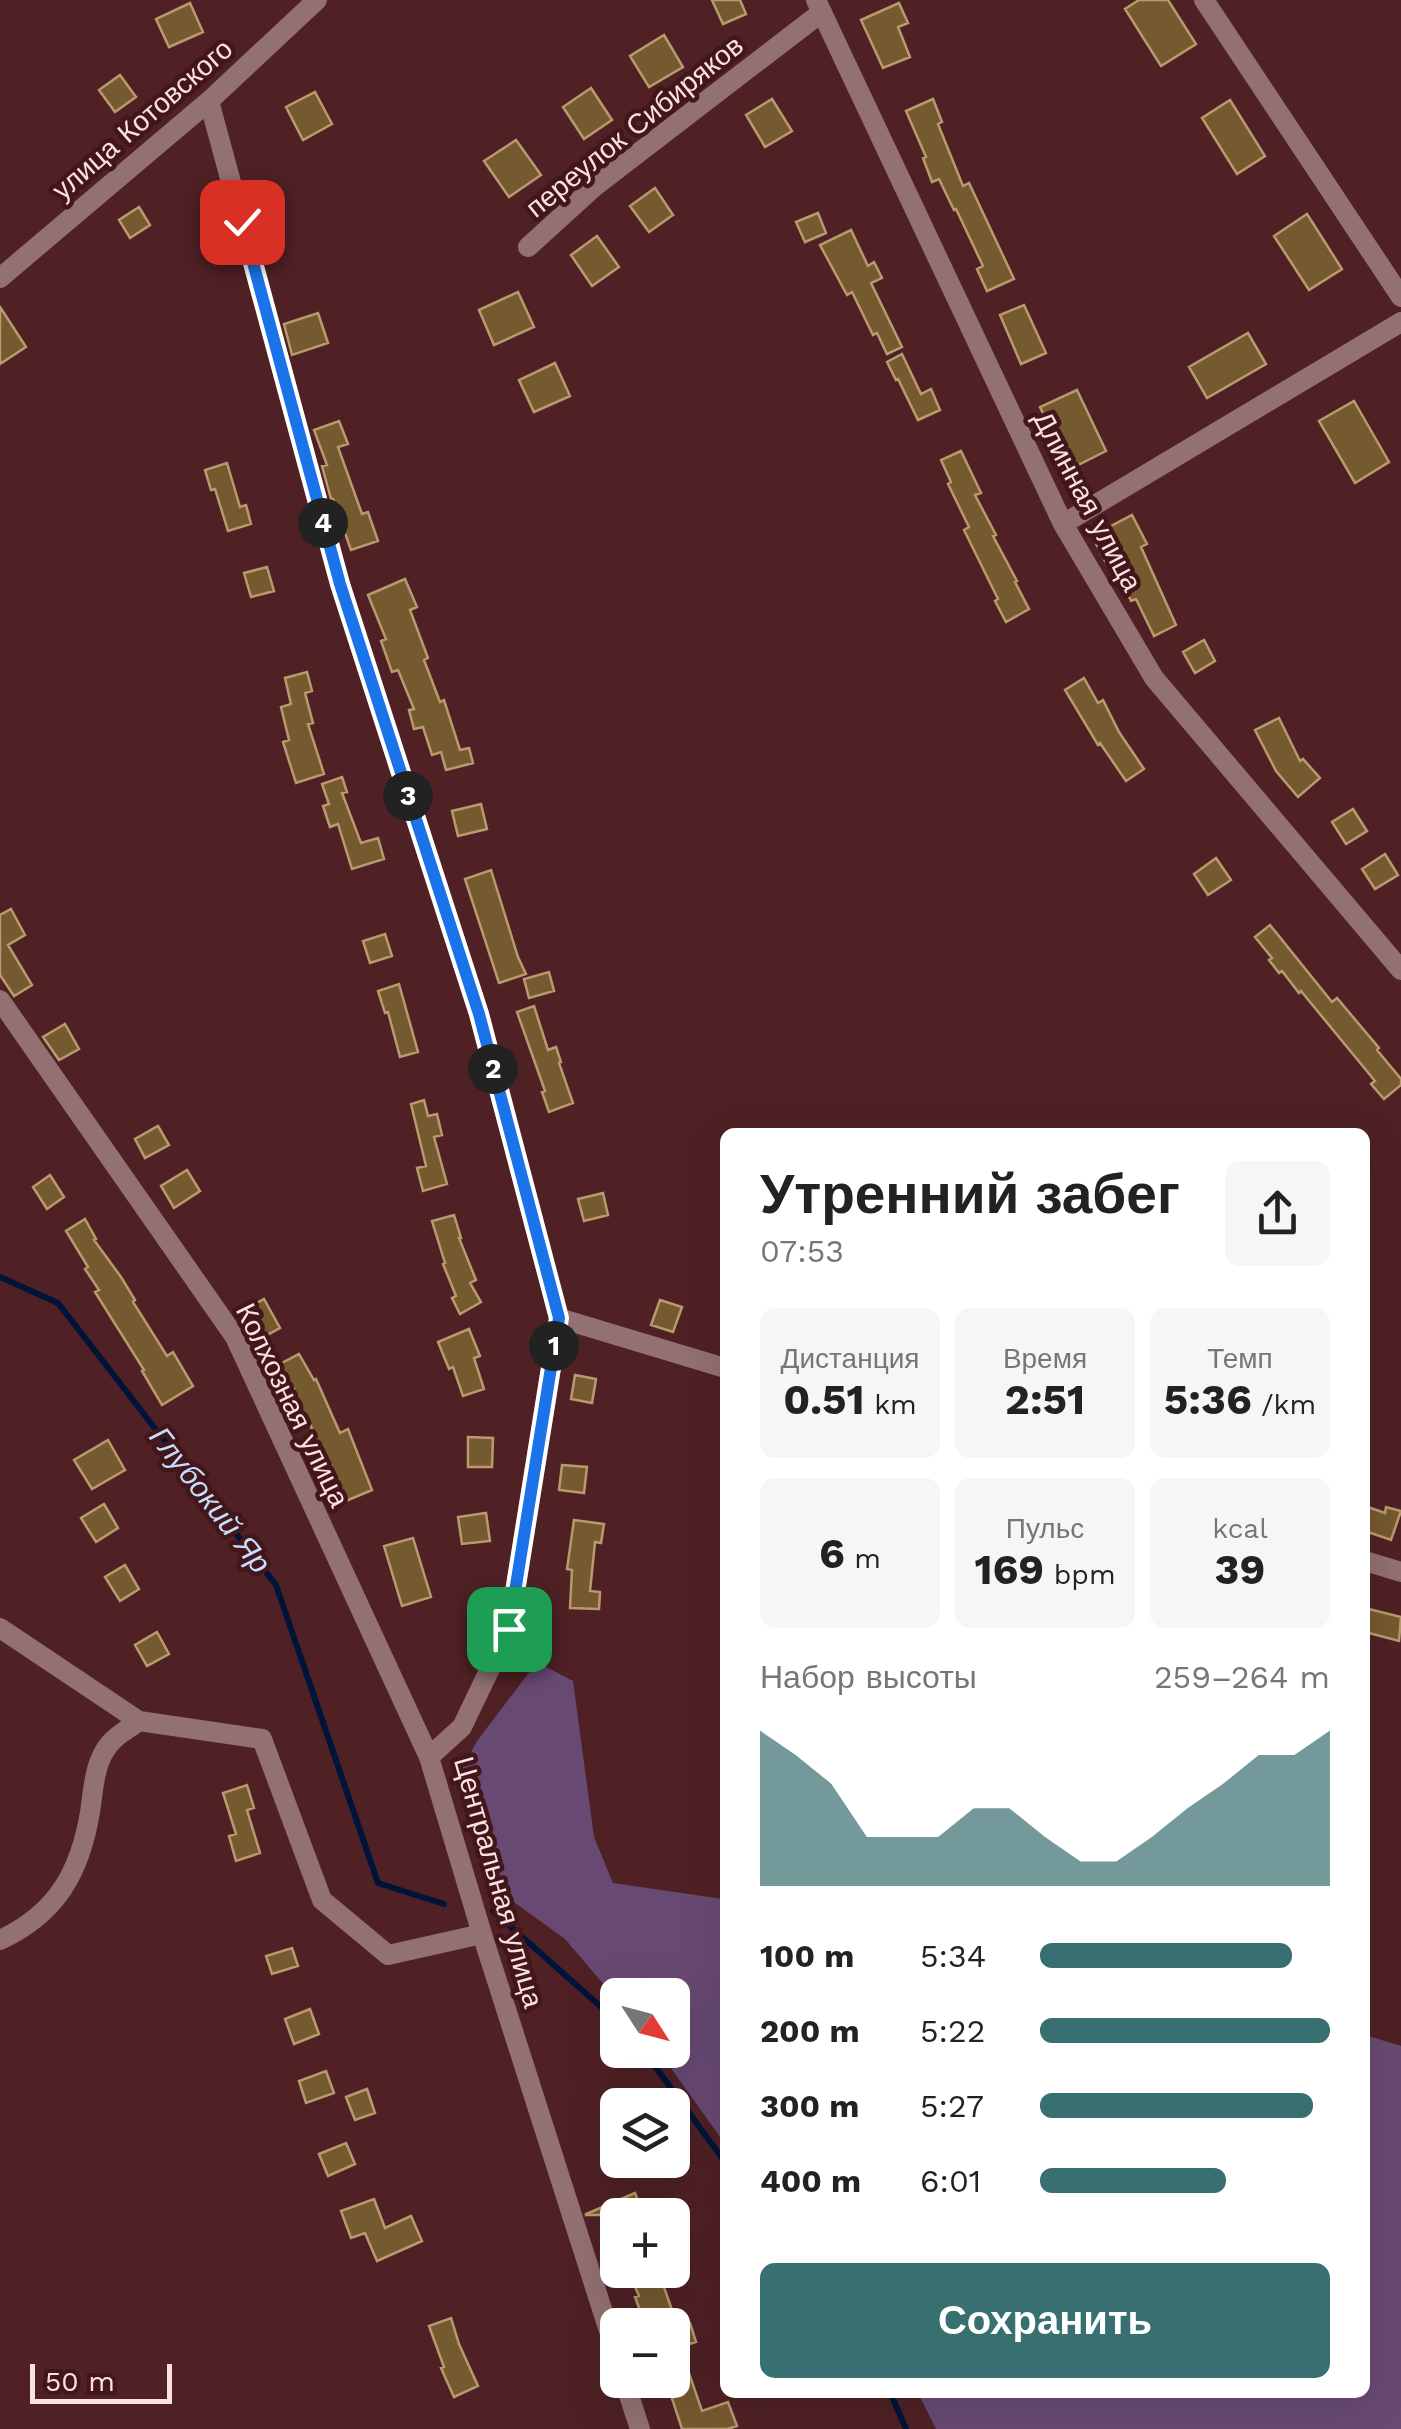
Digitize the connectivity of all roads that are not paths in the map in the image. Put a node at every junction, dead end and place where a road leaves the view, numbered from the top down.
1 (1204, 0) edge
2 (311, 2) edge
3 (819, 6) edge
4 (208, 101) junction
5 (528, 247) dead end
6 (0, 278) edge
7 (1401, 297) edge
8 (1401, 322) edge
9 (1063, 524) junction
10 (1401, 970) edge
11 (0, 1000) edge
12 (559, 1318) junction
13 (720, 1366) edge
14 (1370, 1563) edge
15 (1401, 1572) edge
16 (0, 1628) edge
17 (139, 1721) junction
18 (429, 1757) junction
19 (482, 1934) junction
20 (0, 1940) edge
21 (602, 2308) edge
22 (630, 2398) edge
23 (640, 2429) edge

1 - 7 street
2 - 4 street, улица Котовского
3 - 5 street, переулок Сибиряков
3 - 9 street, Длинная улица
4 - 6 street, улица Котовского
4 - 12 street, Центральная улица
8 - 9 street
9 - 10 street, Длинная улица
11 - 18 street, Колхозная улица
12 - 13 street
12 - 18 street, Центральная улица
14 - 15 street
16 - 17 street
17 - 19 street
17 - 20 street
18 - 19 street, Центральная улица
19 - 21 street, Центральная улица
22 - 23 street

